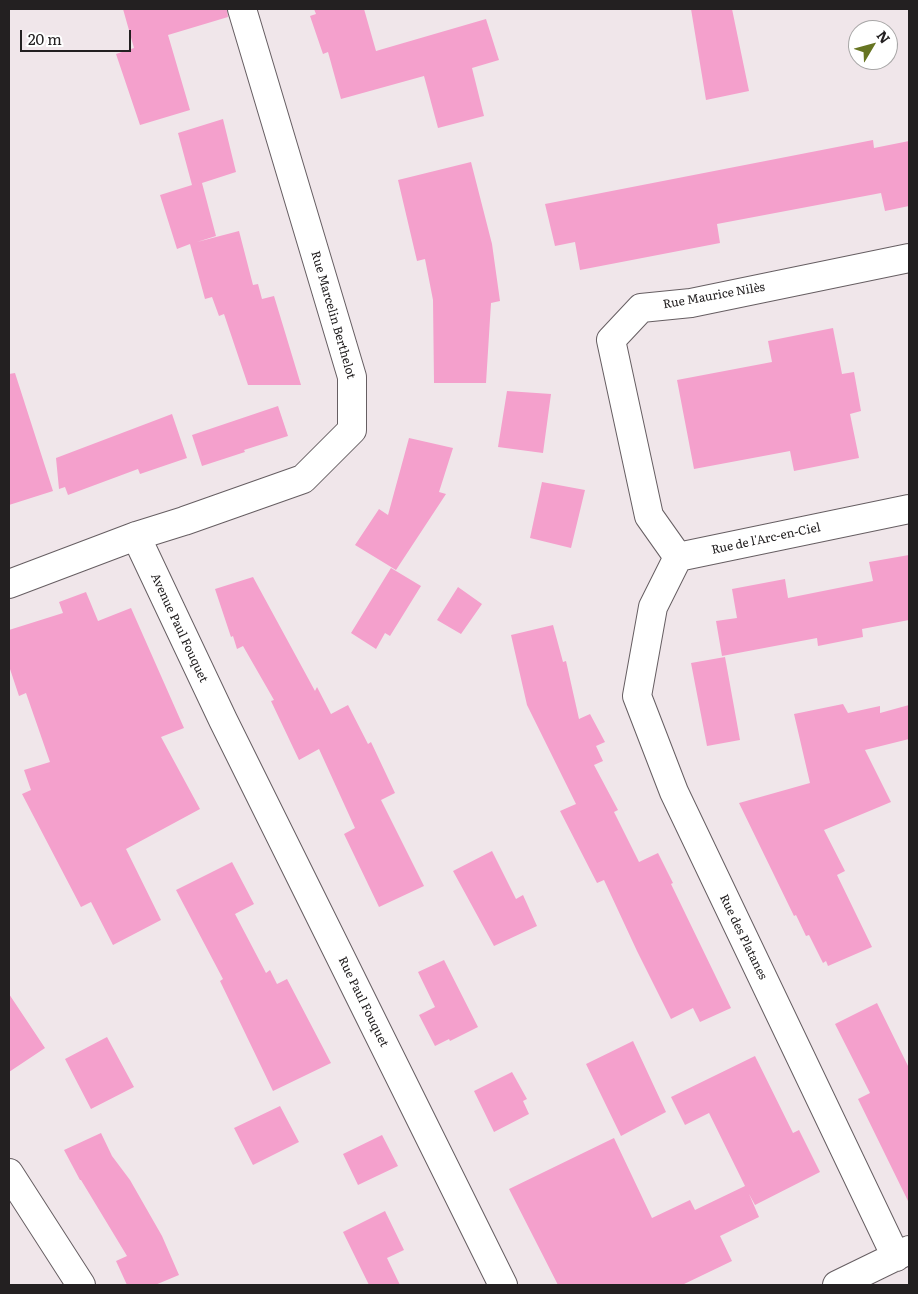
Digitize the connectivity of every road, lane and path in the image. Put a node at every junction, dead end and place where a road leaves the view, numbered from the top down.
1 (242, 9) edge
2 (909, 258) edge
3 (909, 509) edge
4 (136, 536) junction
5 (678, 557) junction
6 (9, 584) edge
7 (223, 720) joint
8 (9, 1173) edge
9 (903, 1254) edge
10 (81, 1285) edge
11 (504, 1285) edge
12 (838, 1285) edge

1 - 4 street, Rue Marcelin Berthelot
2 - 5 street, Rue Maurice Nilès
3 - 5 street, Rue de l'Arc-en-Ciel
4 - 6 street, Rue Marcelin Berthelot
4 - 7 street, Avenue Paul Fouquet
5 - 9 street, Rue des Platanes
7 - 11 street, Rue Paul Fouquet
8 - 10 street
9 - 12 street

